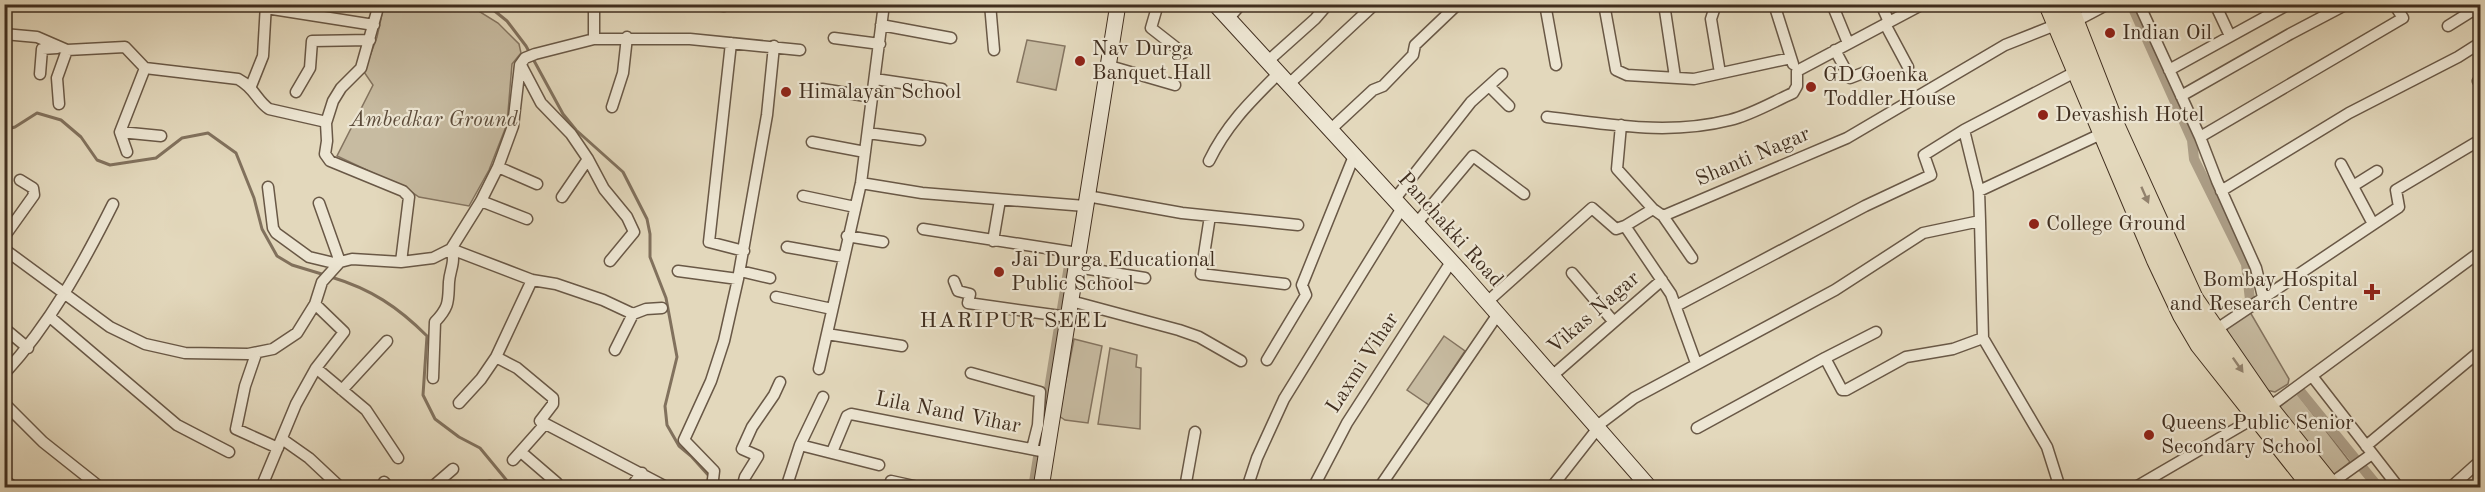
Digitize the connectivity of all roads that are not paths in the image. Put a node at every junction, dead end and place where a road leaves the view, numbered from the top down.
1 (711, 4) edge
2 (884, 4) edge
3 (990, 4) edge
4 (1118, 4) edge
5 (1158, 4) edge
6 (1215, 4) edge
7 (1241, 4) edge
8 (1328, 4) edge
9 (1375, 4) edge
10 (1458, 4) edge
11 (1545, 4) edge
12 (1604, 4) edge
13 (1664, 4) edge
14 (1716, 4) edge
15 (1774, 4) edge
16 (1832, 4) edge
17 (1881, 4) edge
18 (1923, 4) edge
19 (2049, 4) edge
20 (2108, 4) edge
21 (2139, 4) edge
22 (2215, 4) edge
23 (2289, 4) edge
24 (2348, 4) edge
25 (2394, 4) edge
26 (598, 5) edge
27 (266, 6) edge
28 (376, 6) edge
29 (724, 6) edge
30 (2481, 6) edge
31 (2269, 9) edge
32 (2066, 17) edge
33 (1229, 18) junction
34 (1887, 23) junction
35 (374, 25) junction
36 (881, 25) junction
37 (2448, 26) dead end
38 (4, 34) edge
39 (2230, 36) junction
40 (627, 37) junction
41 (834, 38) dead end
42 (951, 38) dead end
43 (594, 39) junction
44 (370, 40) junction
45 (731, 43) junction
46 (1848, 43) junction
47 (2481, 43) edge
48 (880, 44) junction
49 (774, 46) junction
50 (63, 49) junction
51 (800, 50) dead end
52 (994, 50) dead end
53 (1835, 50) junction
54 (1183, 53) dead end
55 (1791, 58) junction
56 (527, 59) junction
57 (1268, 61) junction
58 (1106, 65) junction
59 (1556, 65) dead end
60 (1908, 67) dead end
61 (146, 68) junction
62 (2169, 70) junction
63 (1797, 71) junction
64 (1868, 71) dead end
65 (2077, 72) junction
66 (1720, 73) junction
67 (40, 74) dead end
68 (1502, 74) dead end
69 (1675, 77) junction
70 (1284, 78) junction
71 (875, 79) junction
72 (1175, 85) dead end
73 (251, 86) junction
74 (1489, 86) junction
75 (822, 89) dead end
76 (942, 89) dead end
77 (296, 92) dead end
78 (2181, 96) junction
79 (872, 97) junction
80 (59, 104) dead end
81 (1509, 106) dead end
82 (612, 107) dead end
83 (1547, 117) dead end
84 (326, 123) junction
85 (1621, 125) junction
86 (1330, 130) junction
87 (1964, 130) junction
88 (120, 132) junction
89 (868, 133) junction
90 (2103, 133) junction
91 (161, 136) dead end
92 (2200, 137) junction
93 (920, 140) dead end
94 (2481, 140) edge
95 (812, 142) dead end
96 (127, 152) dead end
97 (865, 152) junction
98 (1354, 156) junction
99 (588, 159) junction
100 (1209, 161) dead end
101 (2341, 164) dead end
102 (498, 167) junction
103 (2377, 171) dead end
104 (20, 180) dead end
105 (861, 183) junction
106 (537, 184) dead end
107 (2353, 186) junction
108 (268, 188) dead end
109 (1978, 191) junction
110 (2221, 191) junction
111 (1524, 194) dead end
112 (802, 196) dead end
113 (562, 197) dead end
114 (1000, 200) junction
115 (481, 201) junction
116 (319, 203) dead end
117 (1082, 203) junction
118 (113, 204) dead end
119 (1398, 204) junction
120 (855, 207) junction
121 (1653, 209) junction
122 (1210, 216) junction
123 (1663, 216) junction
124 (527, 219) dead end
125 (1980, 221) junction
126 (1416, 224) junction
127 (2373, 224) junction
128 (1298, 225) dead end
129 (1625, 226) junction
130 (923, 229) dead end
131 (847, 236) junction
132 (4, 237) edge
133 (993, 241) junction
134 (883, 242) dead end
135 (787, 247) dead end
136 (4, 249) edge
137 (451, 249) junction
138 (744, 251) junction
139 (2481, 252) edge
140 (843, 256) junction
141 (1074, 256) junction
142 (1692, 258) dead end
143 (610, 261) dead end
144 (401, 262) junction
145 (1451, 262) junction
146 (338, 264) junction
147 (678, 271) dead end
148 (1572, 273) dead end
149 (739, 275) junction
150 (770, 278) dead end
151 (1145, 278) dead end
152 (532, 280) junction
153 (1662, 280) junction
154 (954, 281) dead end
155 (1285, 284) dead end
156 (64, 293) junction
157 (776, 297) dead end
158 (2263, 297) junction
159 (1071, 301) junction
160 (1487, 302) junction
161 (315, 304) junction
162 (1676, 306) junction
163 (662, 308) dead end
164 (832, 309) junction
165 (633, 314) junction
166 (1498, 314) junction
167 (50, 317) junction
168 (1063, 317) junction
169 (1613, 321) junction
170 (4, 328) edge
171 (1876, 332) dead end
172 (827, 334) junction
173 (2207, 337) junction
174 (1983, 338) junction
175 (387, 341) dead end
176 (903, 346) dead end
177 (28, 348) junction
178 (615, 350) dead end
179 (2481, 351) edge
180 (256, 354) junction
181 (496, 357) junction
182 (1825, 358) junction
183 (1267, 360) dead end
184 (1241, 361) dead end
185 (1696, 363) junction
186 (316, 368) junction
187 (819, 369) dead end
188 (971, 373) dead end
189 (4, 374) edge
190 (1552, 376) junction
191 (2312, 376) junction
192 (433, 378) dead end
193 (780, 382) dead end
194 (342, 390) junction
195 (824, 397) dead end
196 (4, 403) edge
197 (459, 403) dead end
198 (2262, 412) junction
199 (545, 424) junction
200 (1597, 427) junction
201 (1697, 428) dead end
202 (1195, 432) dead end
203 (280, 443) junction
204 (800, 445) junction
205 (1038, 450) junction
206 (230, 452) dead end
207 (521, 452) junction
208 (832, 452) junction
209 (2364, 457) junction
210 (399, 458) dead end
211 (513, 460) dead end
212 (2481, 461) edge
213 (879, 465) dead end
214 (453, 469) dead end
215 (642, 473) junction
216 (4, 480) edge
217 (891, 481) dead end
218 (557, 483) dead end
219 (2325, 486) edge
220 (15, 488) edge
221 (101, 488) edge
222 (261, 488) edge
223 (342, 488) edge
224 (431, 488) edge
225 (630, 488) edge
226 (668, 488) edge
227 (712, 488) edge
228 (742, 488) edge
229 (786, 488) edge
230 (923, 488) edge
231 (1041, 488) edge
232 (1185, 488) edge
233 (1247, 488) edge
234 (1313, 488) edge
235 (1379, 488) edge
236 (1551, 488) edge
237 (1650, 488) edge
238 (2060, 488) edge
239 (2134, 488) edge
240 (2399, 488) edge
241 (2450, 488) edge

1 - 29 street
2 - 36 street
3 - 52 street
4 - 58 main road
5 - 54 street
6 - 33 main road, Panchakki Road
7 - 33 street
8 - 57 street
9 - 70 street
10 - 86 street
11 - 59 street
12 - 69 street
13 - 69 street
14 - 66 street
15 - 55 street
16 - 46 street
17 - 34 street
18 - 34 street
19 - 32 highway
20 - 32 street, Shanti Nagar
21 - 62 street
22 - 39 street
23 - 31 street
24 - 78 street
25 - 92 street
26 - 43 street
27 - 35 street
27 - 73 street
28 - 35 street
30 - 37 street
31 - 39 street
32 - 65 highway
32 - 123 street, Shanti Nagar
32 -> 173 highway
33 - 57 main road, Panchakki Road
34 - 46 street
34 - 60 street
35 - 44 street
36 - 42 street
36 - 48 street
38 - 50 street
39 - 62 street
40 - 43 street
40 - 45 street
40 - 82 street
41 - 48 street
43 - 56 street
44 - 77 street
44 - 84 street
45 - 49 street
45 - 138 street
46 - 53 street
47 - 110 street
48 - 71 street
49 - 51 street
49 - 138 street
50 - 61 street
50 - 67 street
50 - 80 street
53 - 63 street
53 - 64 street
55 - 63 street
55 - 66 street
56 - 99 street
56 - 102 street
57 - 70 main road, Panchakki Road
58 - 72 street
58 - 117 main road
61 - 73 street
61 - 88 street
62 - 78 street
63 - 85 street
65 - 87 street
65 - 90 highway
66 - 69 street
68 - 74 street
70 - 86 main road, Panchakki Road
70 - 100 street
71 - 76 street
71 - 79 street
73 - 84 street
74 - 81 street
74 - 119 street
75 - 79 street
78 - 92 street
79 - 89 street
83 - 85 street
84 - 144 street
85 - 121 street
86 - 98 main road, Panchakki Road
87 - 109 street
87 - 162 street
88 - 91 street
88 - 96 street
89 - 93 street
89 - 97 street
90 - 109 street
90 - 173 highway
92 - 110 street
94 - 127 street
95 - 97 street
97 - 105 street
98 - 119 main road, Panchakki Road
98 - 183 street
99 - 113 street
99 - 143 street
101 - 107 street
102 - 106 street
102 - 115 street
103 - 107 street
104 - 132 street
105 - 114 street
105 - 120 street
107 - 127 street
108 - 146 street
109 - 125 street
110 - 158 street
111 - 126 street
112 - 120 street
114 - 117 street
114 - 133 street
115 - 124 street
115 - 137 street
116 - 146 street
117 - 122 street
117 - 141 main road
118 - 156 street
119 - 126 main road, Panchakki Road
119 - 233 street
120 - 131 street
121 - 123 street
121 - 129 street
122 - 128 street
122 - 155 street
123 - 142 street
125 - 174 street
125 - 185 street
126 - 145 main road, Panchakki Road
127 - 158 street
129 - 153 street
129 - 160 street
130 - 133 street
131 - 134 street
131 - 140 street
133 - 141 street
135 - 140 street
136 - 156 street
137 - 144 street
137 - 152 street
137 - 192 street
138 - 149 street
139 - 191 street
140 - 164 street
141 - 151 street
141 - 159 main road
144 - 146 street
145 - 160 main road, Panchakki Road
145 - 234 street, Laxmi Vihar
146 - 161 street
147 - 149 street
148 - 169 street
149 - 150 street
149 - 227 street
152 - 165 street
152 - 181 street
153 - 162 street
153 - 169 street, Vikas Nagar
154 - 168 street
156 - 167 street
156 - 180 street
157 - 164 street
158 - 173 street
159 - 168 main road
159 - 184 street
160 - 166 main road, Panchakki Road
161 - 180 street
161 - 186 street
162 - 185 street
163 - 165 street
164 - 172 street
165 - 178 street
166 - 190 main road, Panchakki Road
166 - 235 street
167 - 177 street
167 - 206 street
168 - 205 main road
169 - 190 street, Vikas Nagar
170 - 177 street
171 - 182 street
172 - 176 street
172 - 187 street
173 - 198 highway
174 - 182 street
174 - 238 street
175 - 194 street
177 - 189 street
179 - 209 street
180 - 203 street
181 - 197 street
181 - 199 street
182 - 201 street
185 - 200 street
186 - 194 street
186 - 203 street
188 - 205 street
190 - 200 main road, Panchakki Road
191 - 198 street
191 - 209 street
193 - 228 street
194 - 210 street
195 - 204 street
196 - 221 street
198 - 219 highway
198 - 239 street
199 - 207 street
199 - 215 street
200 - 236 street
200 - 237 main road, Panchakki Road
202 - 232 street
203 - 222 street
203 - 223 street
204 - 208 street
204 - 229 street
205 - 208 street, Lila Nand Vihar
205 - 231 main road
207 - 211 street
207 - 218 street
208 - 213 street
209 - 219 street
209 - 240 street
212 - 241 street
214 - 224 street
215 - 225 street
215 - 226 street
216 - 220 street
217 - 230 street

